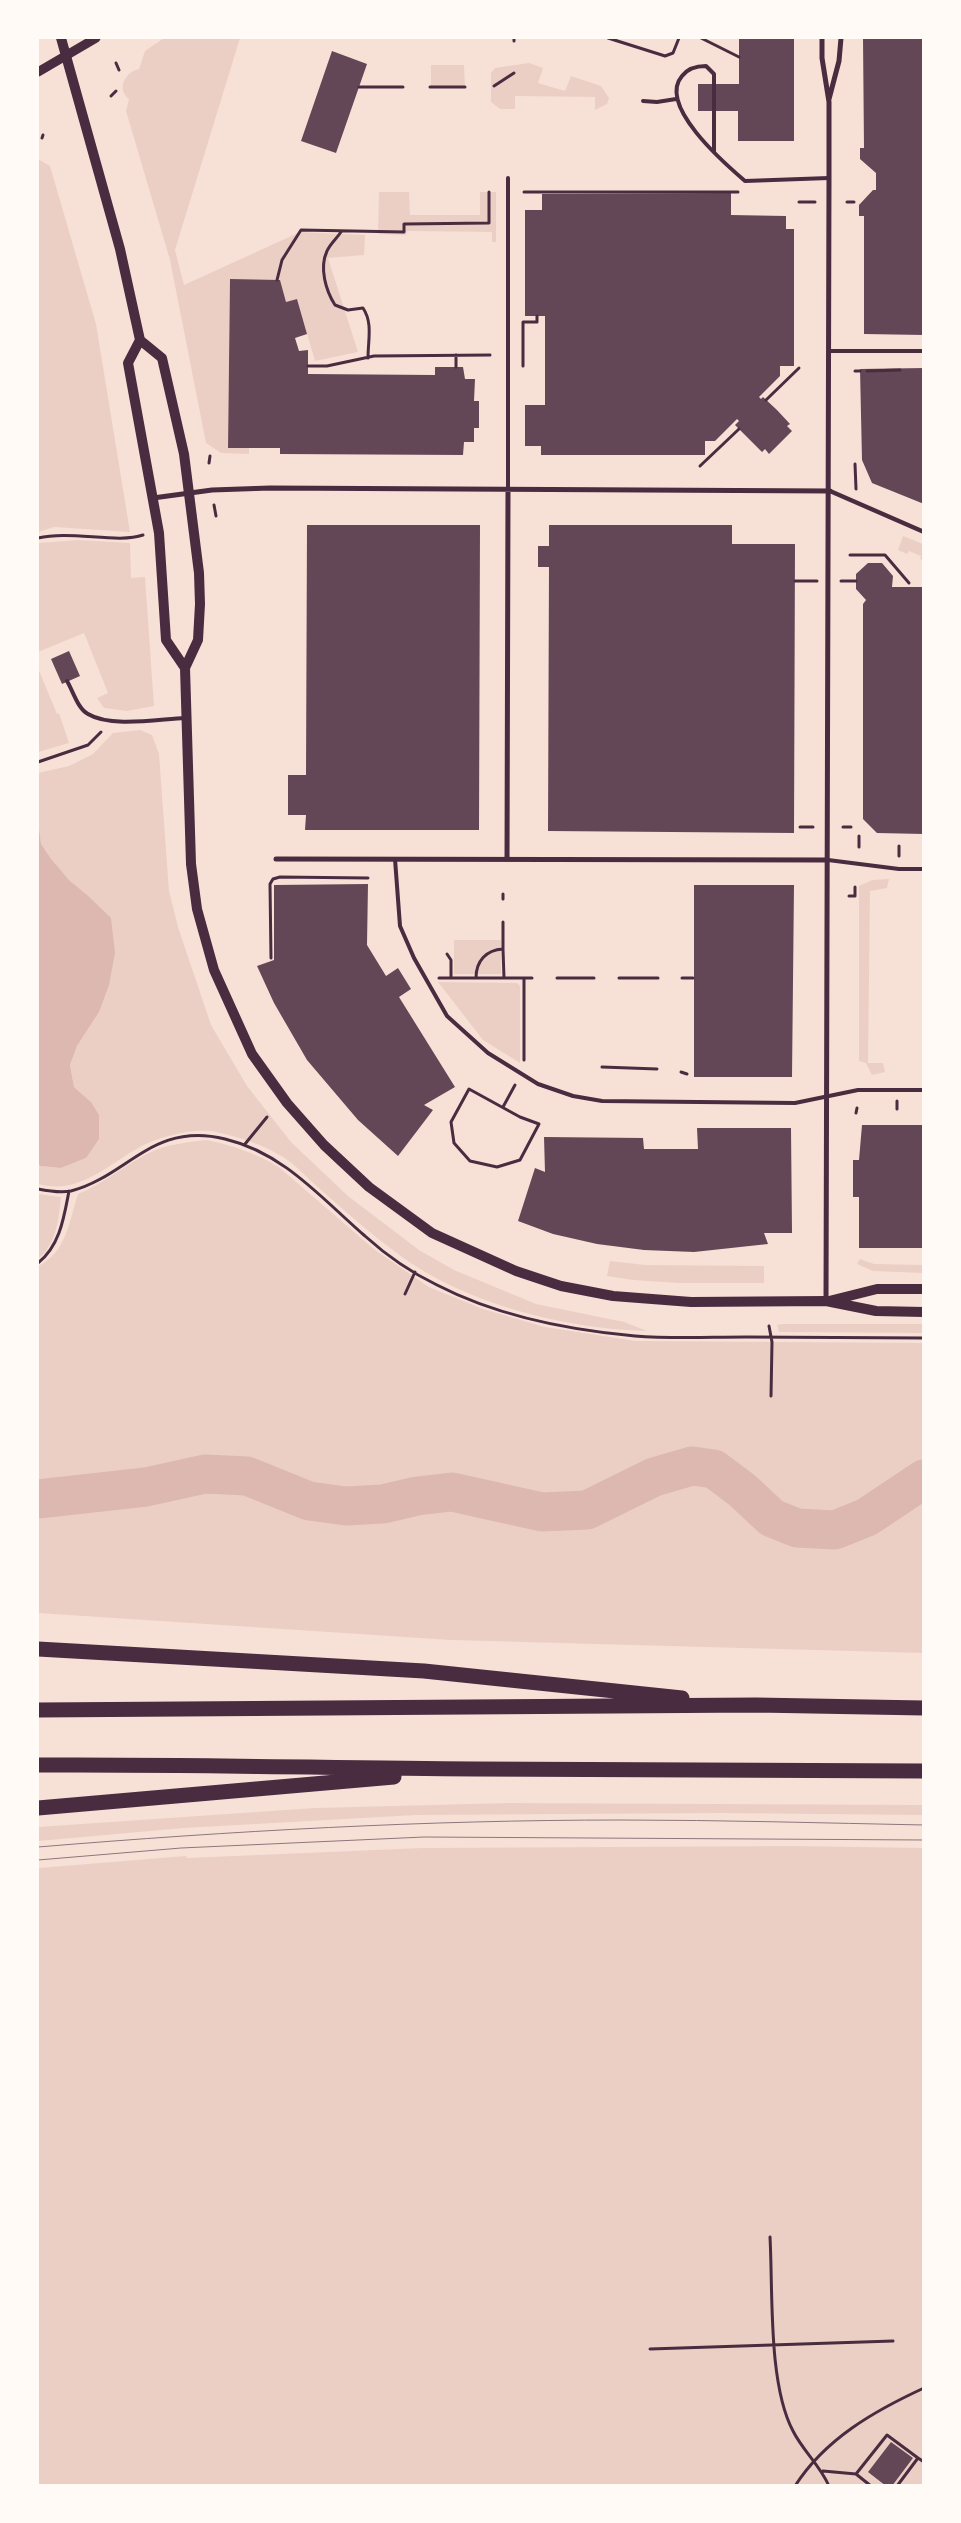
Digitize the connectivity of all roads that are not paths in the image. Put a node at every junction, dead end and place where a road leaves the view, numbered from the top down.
1 (61, 38) edge
2 (96, 38) edge
3 (822, 38) edge
4 (841, 38) edge
5 (66, 56) junction
6 (38, 72) edge
7 (676, 99) junction
8 (643, 100) dead end
9 (829, 102) junction
10 (714, 152) junction
11 (508, 178) dead end
12 (829, 178) junction
13 (140, 340) junction
14 (829, 351) junction
15 (924, 352) edge
16 (508, 489) junction
17 (830, 491) junction
18 (190, 493) junction
19 (153, 498) junction
20 (924, 532) edge
21 (185, 668) junction
22 (67, 682) dead end
23 (185, 718) junction
24 (276, 859) dead end
25 (395, 859) junction
26 (507, 859) junction
27 (828, 860) junction
28 (924, 870) edge
29 (924, 1090) edge
30 (827, 1095) junction
31 (924, 1289) edge
32 (826, 1301) junction
33 (924, 1312) edge
34 (38, 1649) edge
35 (756, 1705) junction
36 (924, 1708) edge
37 (38, 1710) edge
38 (38, 1765) edge
39 (475, 1770) junction
40 (924, 1771) edge
41 (38, 1808) edge

1 - 5 main road
2 - 5 street
3 - 9 street
4 - 9 street
5 - 6 street
5 - 13 main road
7 - 8 lane
7 - 10 lane
7 - 10 lane
9 - 12 street
10 - 12 lane
11 - 16 lane
12 - 14 street
13 - 18 main road
13 - 19 main road
14 - 15 lane
14 - 17 street
16 - 17 street
16 - 18 street
16 - 26 street
17 - 20 street
17 - 27 street
18 - 19 street
18 - 21 main road
19 - 21 main road
21 - 23 main road
22 - 23 lane
23 - 32 main road
24 - 25 street
25 - 26 street
25 - 30 lane
26 - 27 street
27 - 28 lane
27 - 30 street
29 - 30 lane
30 - 32 street
31 - 32 main road
32 - 33 main road
34 - 35 highway
35 - 36 highway
35 - 37 highway
38 - 39 highway
39 - 40 highway
39 - 41 highway

